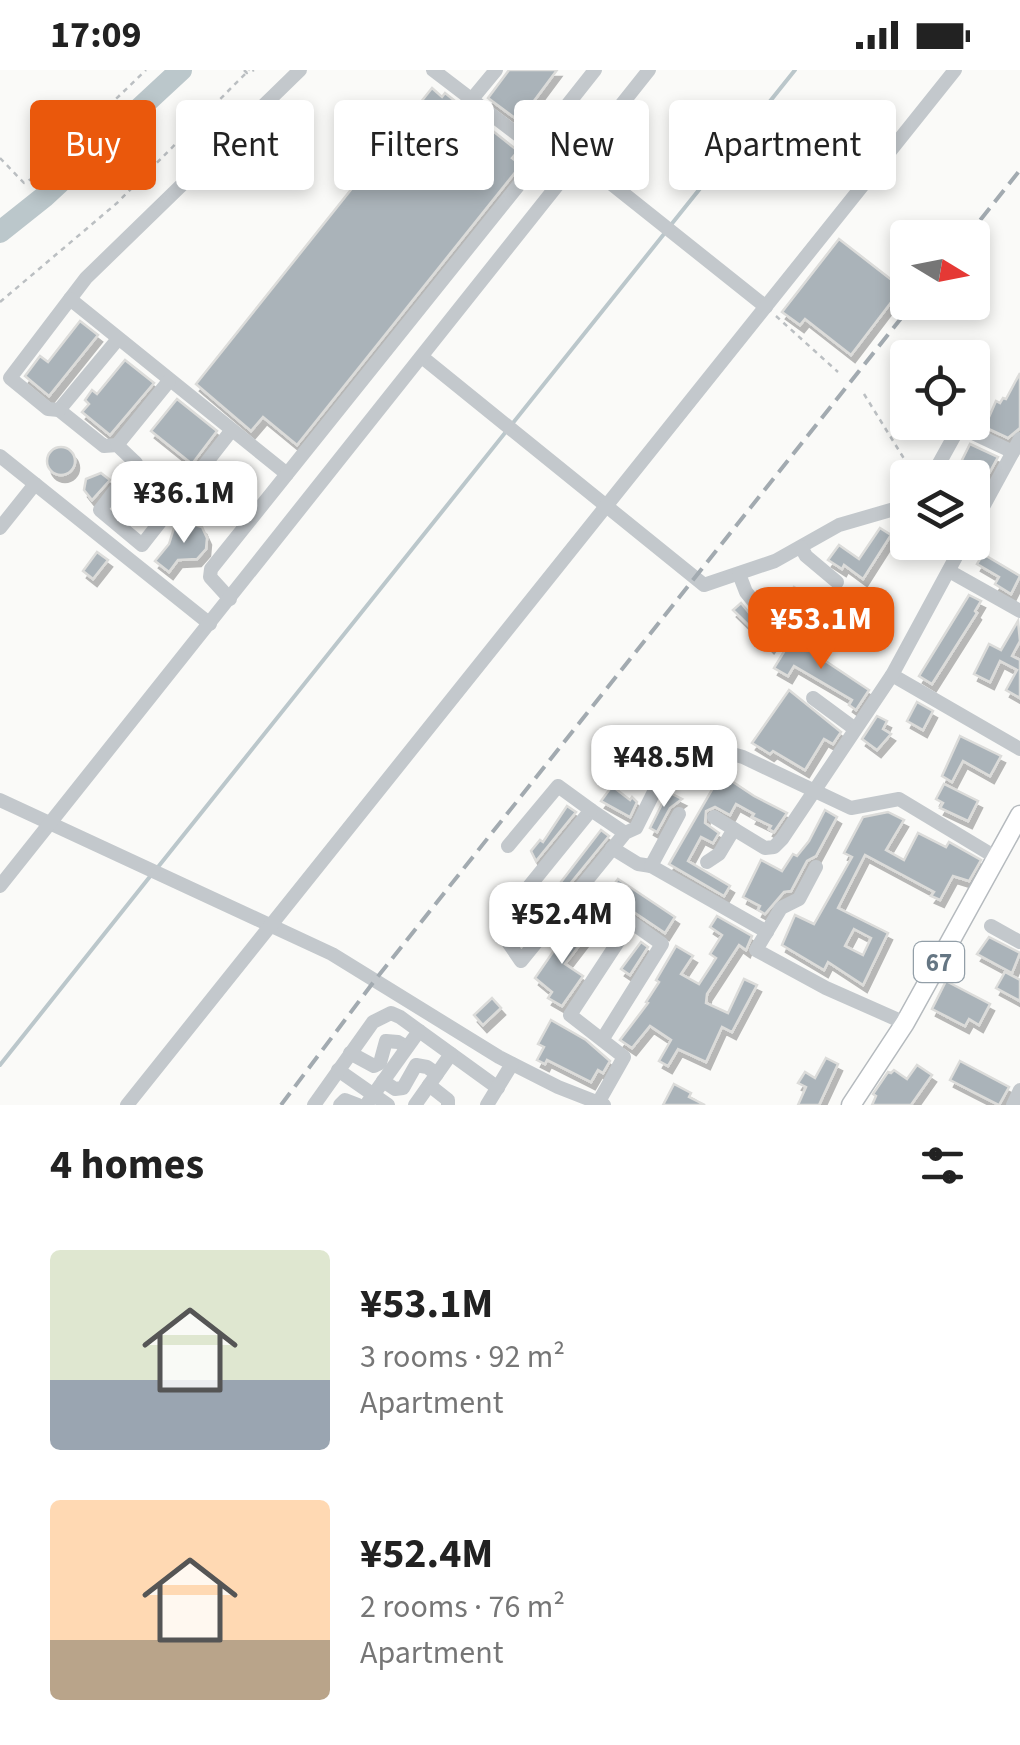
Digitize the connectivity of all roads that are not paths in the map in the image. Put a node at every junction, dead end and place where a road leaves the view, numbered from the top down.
1 (300, 70) edge
2 (433, 70) edge
3 (496, 70) edge
4 (594, 70) edge
5 (649, 70) edge
6 (955, 70) edge
7 (472, 99) junction
8 (575, 100) edge
9 (626, 100) edge
10 (514, 132) edge
11 (515, 190) edge
12 (554, 190) edge
13 (619, 190) edge
14 (70, 299) junction
15 (766, 306) junction
16 (118, 339) junction
17 (422, 357) junction
18 (170, 381) junction
19 (60, 410) junction
20 (231, 430) junction
21 (990, 435) edge
22 (1018, 444) edge
23 (116, 445) junction
24 (0, 456) edge
25 (287, 474) junction
26 (35, 484) junction
27 (990, 493) edge
28 (606, 507) junction
29 (890, 510) edge
30 (0, 528) edge
31 (801, 547) junction
32 (955, 560) edge
33 (949, 571) junction
34 (739, 574) junction
35 (837, 582) dead end
36 (230, 599) junction
37 (1020, 611) edge
38 (210, 624) junction
39 (785, 640) dead end
40 (892, 675) junction
41 (813, 698) dead end
42 (855, 729) junction
43 (1020, 748) edge
44 (813, 790) junction
45 (0, 800) edge
46 (591, 810) junction
47 (679, 814) dead end
48 (1020, 816) edge
49 (714, 817) dead end
50 (50, 824) junction
51 (734, 830) junction
52 (624, 833) junction
53 (508, 846) dead end
54 (612, 848) junction
55 (997, 858) junction
56 (707, 862) dead end
57 (651, 866) junction
58 (816, 866) dead end
59 (0, 886) edge
60 (272, 923) junction
61 (991, 926) dead end
62 (767, 932) junction
63 (1020, 942) edge
64 (905, 1023) junction
65 (420, 1031) junction
66 (602, 1040) junction
67 (408, 1048) junction
68 (350, 1054) junction
69 (451, 1054) junction
70 (512, 1064) junction
71 (338, 1070) junction
72 (433, 1080) junction
73 (383, 1082) junction
74 (498, 1088) junction
75 (380, 1103) edge
76 (601, 1104) edge
77 (127, 1105) edge
78 (314, 1105) edge
79 (340, 1105) edge
80 (358, 1105) edge
81 (415, 1105) edge
82 (448, 1105) edge
83 (487, 1105) edge
84 (851, 1105) edge

1 - 14 street
2 - 7 street
3 - 7 street
4 - 8 street
5 - 9 street
6 - 15 street
7 - 10 street
11 - 25 street
12 - 17 street
13 - 15 street
14 - 16 street
14 - 19 street
15 - 28 street
16 - 18 street
16 - 19 street
17 - 28 street
17 - 36 street
18 - 20 street
18 - 23 street
19 - 23 street
20 - 23 street
20 - 25 street
21 - 22 street
22 - 27 street
24 - 26 street
25 - 36 street
26 - 30 street
26 - 38 street
28 - 34 street
28 - 60 street
29 - 31 street
31 - 34 street
31 - 35 street
32 - 33 street
33 - 37 street
33 - 40 street
34 - 39 street
36 - 38 street
38 - 50 street
40 - 42 street
40 - 43 street
41 - 42 street
42 - 44 street
44 - 51 street
44 - 52 street
44 - 55 street
45 - 50 street
46 - 52 street
46 - 53 street
46 - 54 street
47 - 57 street
48 - 55 main road, 67
49 - 51 street
50 - 59 street
50 - 60 street
51 - 56 street
52 - 54 street
54 - 57 street
55 - 64 main road, 67
57 - 62 street
58 - 62 street
60 - 70 street
60 - 77 street
61 - 63 street
62 - 64 street
64 - 84 main road, 67
65 - 67 street
65 - 68 street
65 - 69 street
66 - 66 street
66 - 76 street
67 - 68 street
67 - 73 street
68 - 71 street
69 - 72 street
69 - 74 street
70 - 74 street
70 - 76 street
71 - 75 street
71 - 78 street
72 - 73 street
72 - 81 street
72 - 82 street
73 - 75 street
74 - 83 street
79 - 80 street

